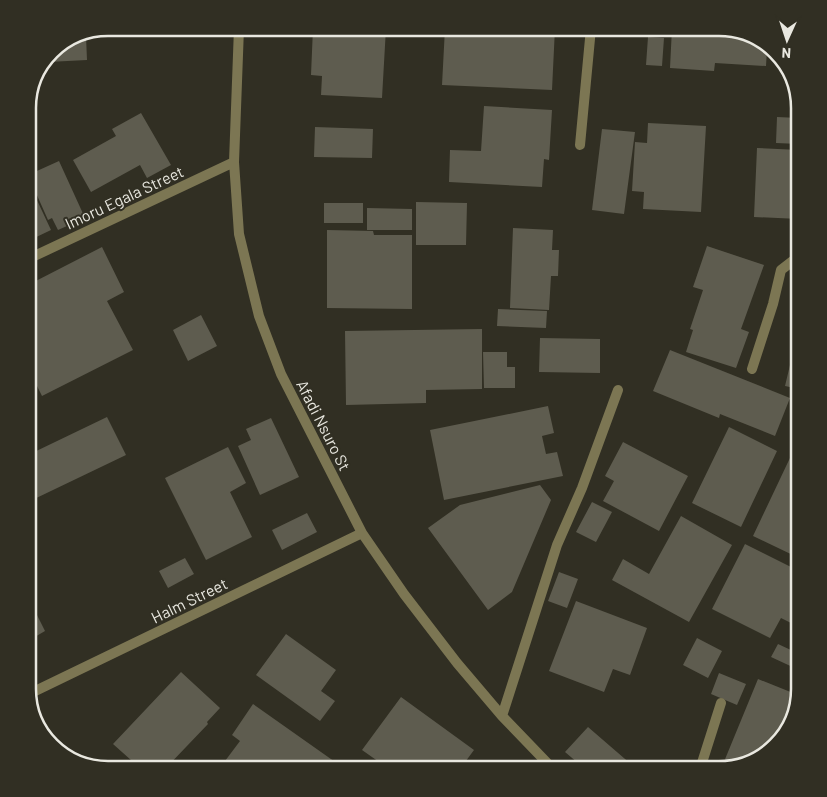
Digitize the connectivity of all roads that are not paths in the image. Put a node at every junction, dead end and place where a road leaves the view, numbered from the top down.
1 (239, 36) edge
2 (590, 36) edge
3 (580, 146) dead end
4 (234, 162) junction
5 (36, 255) edge
6 (791, 261) edge
7 (752, 369) dead end
8 (618, 390) dead end
9 (362, 533) junction
10 (36, 691) edge
11 (721, 703) dead end
12 (502, 716) junction
13 (544, 761) edge
14 (703, 761) edge

1 - 4 street, Afadi Nsuro St
2 - 3 street
4 - 5 street, Imoru Egala Street
4 - 9 street, Afadi Nsuro St
6 - 7 street
8 - 12 street
9 - 10 street, Halm Street
9 - 12 street, Afadi Nsuro St
11 - 14 street
12 - 13 street, Afadi Nsuro St

